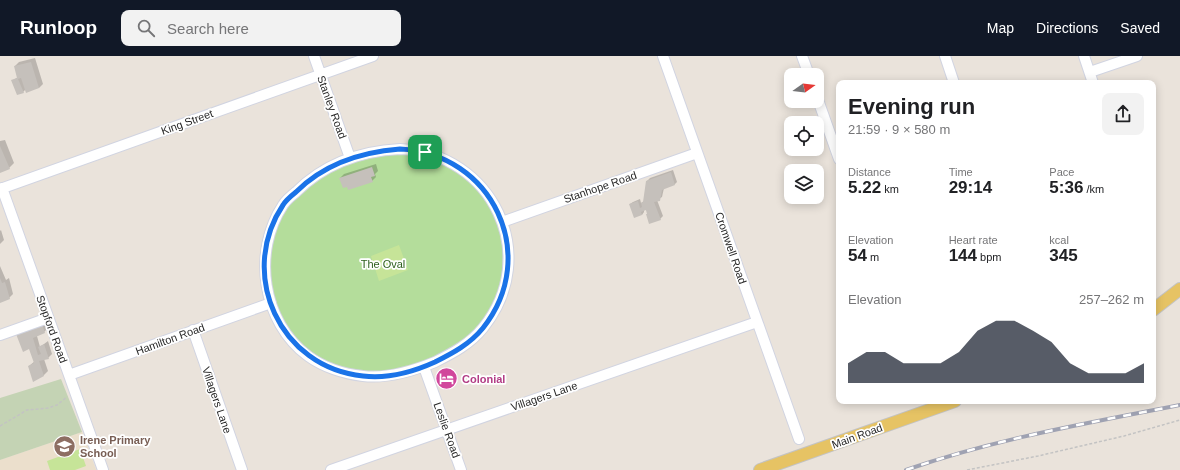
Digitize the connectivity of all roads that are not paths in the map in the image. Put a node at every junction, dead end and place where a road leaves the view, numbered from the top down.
1 (314, 56) edge
2 (373, 56) edge
3 (663, 56) edge
4 (802, 56) edge
5 (945, 56) edge
6 (1084, 56) edge
7 (1137, 56) edge
8 (806, 68) edge
9 (1090, 72) junction
10 (320, 75) junction
11 (953, 80) edge
12 (1092, 80) edge
13 (821, 108) edge
14 (836, 151) edge
15 (697, 153) junction
16 (350, 158) junction
17 (1, 188) edge
18 (502, 222) junction
19 (1180, 289) edge
20 (1180, 299) edge
21 (271, 303) junction
22 (1156, 309) edge
23 (1156, 310) edge
24 (48, 318) junction
25 (757, 322) junction
26 (193, 330) junction
27 (0, 335) edge
28 (424, 367) junction
29 (69, 375) junction
30 (946, 404) edge
31 (446, 430) junction
32 (799, 439) dead end
33 (103, 470) edge
34 (242, 470) edge
35 (331, 470) edge
36 (461, 470) edge
37 (760, 470) edge

1 - 10 street, Stanley Road
2 - 10 street, King Street
3 - 15 street, Cromwell Road
4 - 8 street
5 - 11 street
6 - 9 street
7 - 9 street
9 - 12 street
10 - 16 street, Stanley Road
10 - 17 street, King Street
13 - 14 street
15 - 18 street, Stanhope Road
15 - 25 street, Cromwell Road
16 - 18 street
16 - 21 street
17 - 24 street, Stopford Road
18 - 28 street
19 - 22 main road
20 - 23 main road
21 - 26 street, Hamilton Road
21 - 28 street
24 - 27 street
24 - 29 street, Stopford Road
25 - 31 street, Villagers Lane
25 - 32 street, Cromwell Road
26 - 29 street, Hamilton Road
26 - 34 street, Villagers Lane
28 - 31 street, Leslie Road
29 - 33 street, Stopford Road
30 - 37 main road, Main Road
31 - 35 street, Villagers Lane
31 - 36 street, Leslie Road

